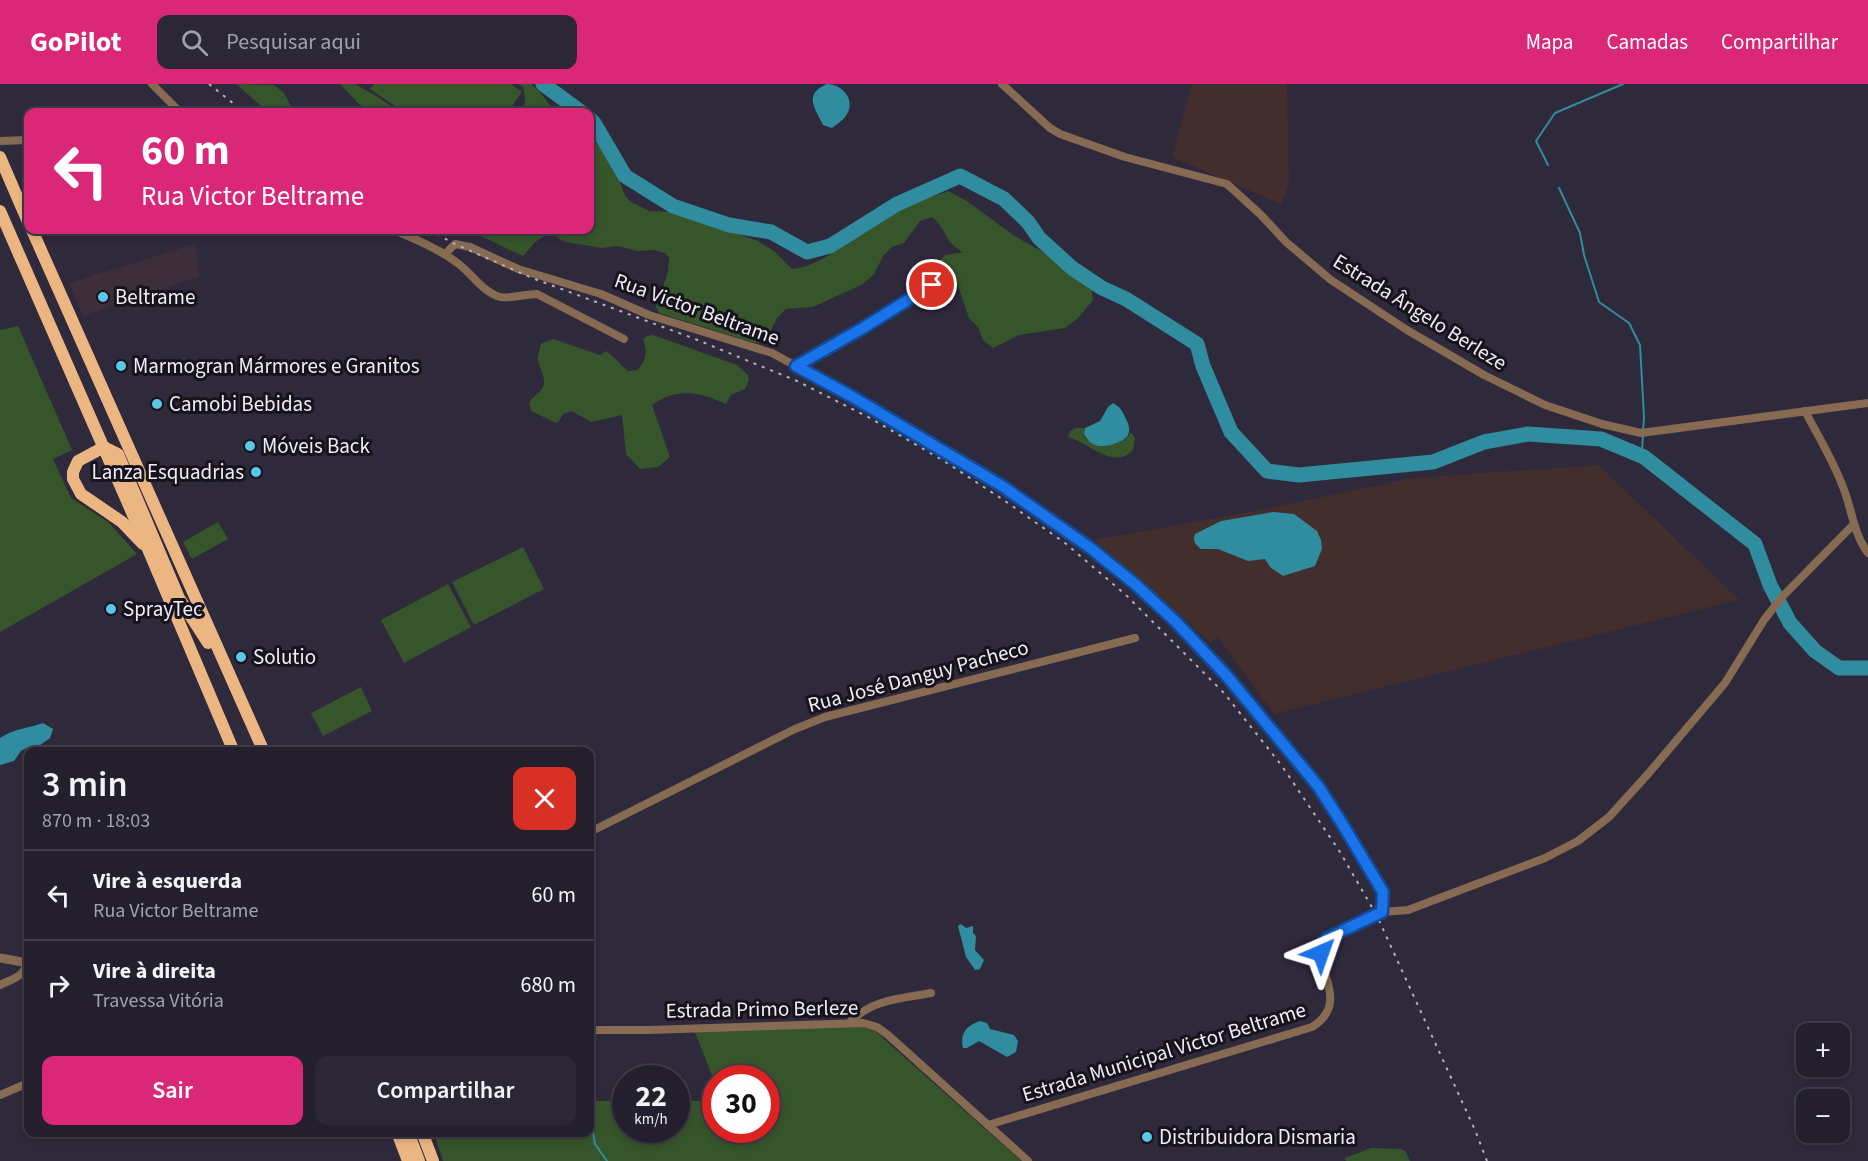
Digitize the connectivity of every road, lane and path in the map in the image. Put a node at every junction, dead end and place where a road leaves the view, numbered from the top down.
1 (152, 84) edge
2 (1002, 84) edge
3 (176, 108) edge
4 (24, 140) edge
5 (0, 141) edge
6 (0, 157) edge
7 (0, 211) edge
8 (24, 213) edge
9 (34, 234) edge
10 (402, 234) edge
11 (445, 254) junction
12 (932, 285) dead end
13 (624, 339) dead end
14 (796, 366) junction
15 (1868, 403) edge
16 (1805, 411) junction
17 (104, 447) junction
18 (1854, 524) junction
19 (1858, 536) junction
20 (1868, 536) edge
21 (148, 549) junction
22 (1868, 553) edge
23 (1135, 638) dead end
24 (225, 668) junction
25 (232, 747) edge
26 (262, 747) edge
27 (594, 830) edge
28 (1382, 912) junction
29 (0, 958) edge
30 (24, 962) edge
31 (24, 972) edge
32 (0, 985) edge
33 (930, 993) dead end
34 (850, 1022) junction
35 (594, 1030) edge
36 (24, 1085) edge
37 (0, 1095) edge
38 (988, 1125) junction
39 (399, 1137) edge
40 (410, 1137) edge
41 (424, 1137) edge
42 (408, 1161) edge
43 (419, 1161) edge
44 (433, 1161) edge
45 (1028, 1161) edge

1 - 3 street
2 - 16 street, Estrada Ângelo Berleze
4 - 5 street
6 - 8 highway
7 - 17 highway
9 - 24 highway
10 - 11 street
11 - 13 street
11 - 14 street, Rua Victor Beltrame
12 - 14 street
14 - 28 street, Rua Victor Beltrame
15 - 16 street, Estrada Ângelo Berleze
16 - 18 street
17 - 21 highway
17 - 21 highway
17 - 24 highway
18 - 19 street
18 - 28 street, Estrada Municipal Victor Beltrame
19 - 20 street
19 - 22 street
21 - 25 highway
23 - 27 street, Rua José Danguy Pacheco
24 - 26 highway
28 - 38 street, Estrada Municipal Victor Beltrame
29 - 30 street
31 - 32 street
33 - 34 street
34 - 35 street, Estrada Primo Berleze
34 - 38 street, Estrada Primo Berleze
36 - 37 street
38 - 45 street, Estrada Primo Berleze
39 - 42 highway
40 - 43 highway
41 - 44 highway

